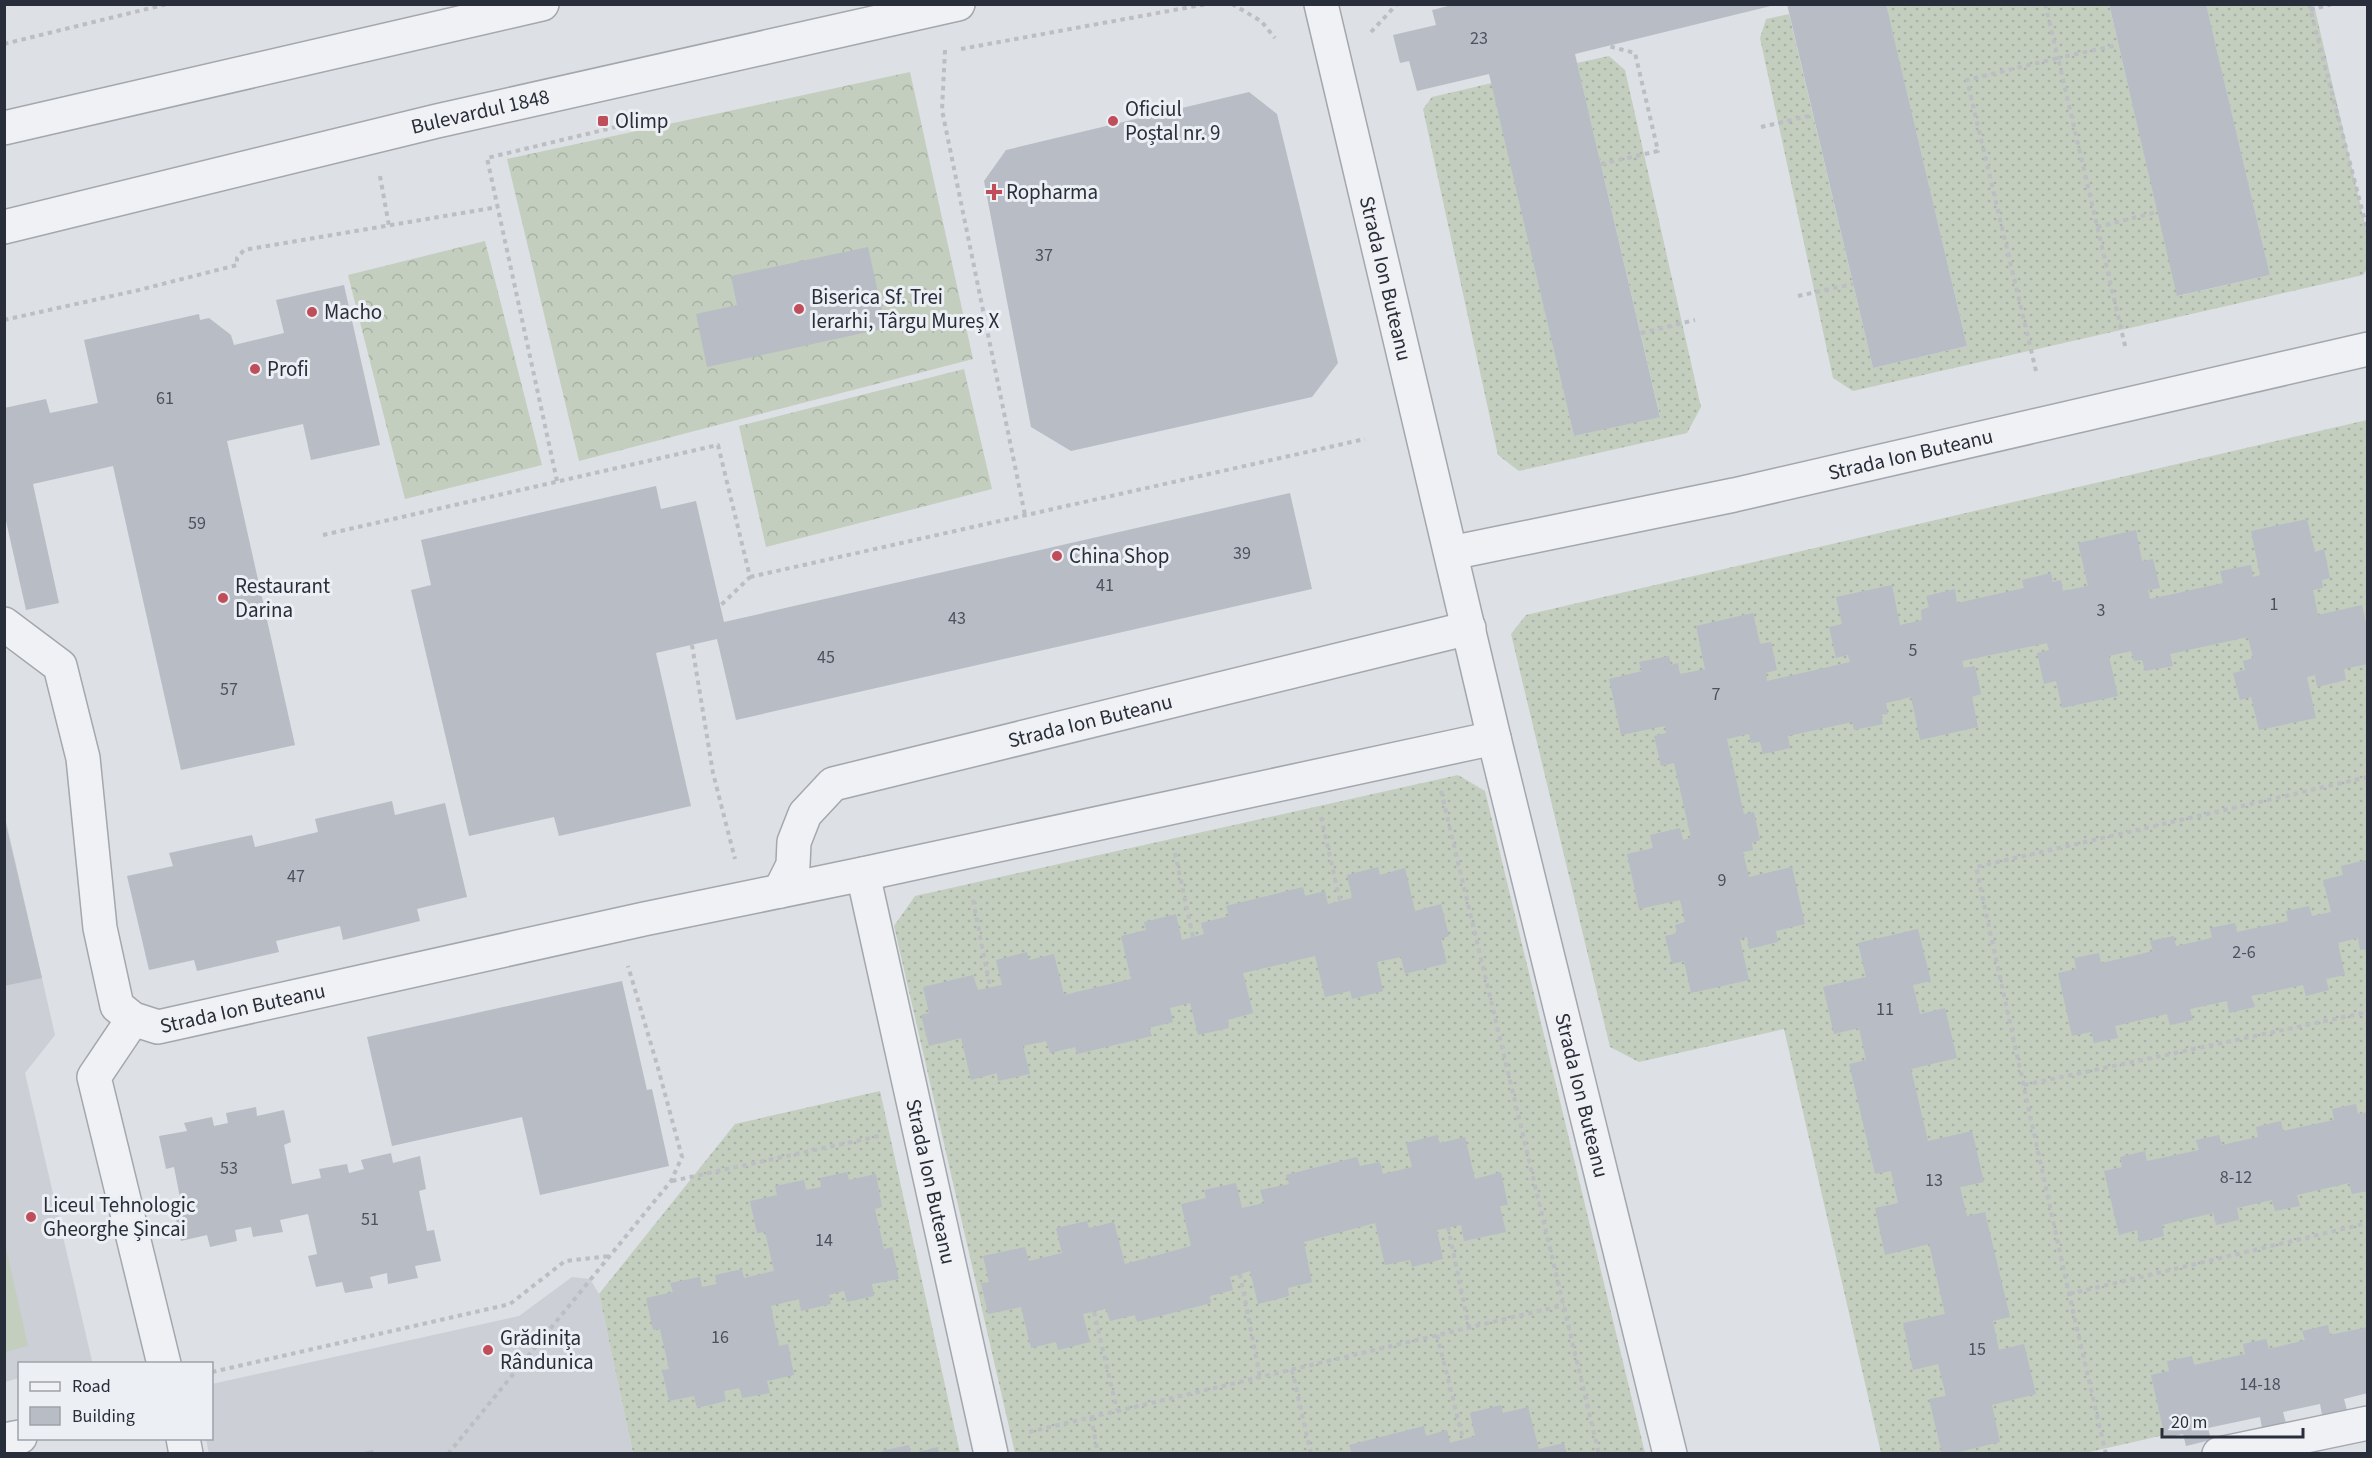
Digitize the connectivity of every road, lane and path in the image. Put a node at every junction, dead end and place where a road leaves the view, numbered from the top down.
1 (167, 4) edge
2 (542, 4) edge
3 (958, 4) edge
4 (1207, 4) edge
5 (1232, 4) edge
6 (1321, 4) edge
7 (1397, 4) edge
8 (2045, 4) edge
9 (2309, 4) edge
10 (2332, 4) edge
11 (2310, 10) junction
12 (1275, 38) dead end
13 (1364, 39) dead end
14 (4, 44) edge
15 (2118, 45) dead end
16 (1608, 46) dead end
17 (2058, 58) junction
18 (1813, 115) dead end
19 (1761, 127) dead end
20 (4, 128) edge
21 (487, 158) dead end
22 (1602, 164) dead end
23 (380, 175) dead end
24 (498, 207) junction
25 (2157, 212) dead end
26 (389, 226) junction
27 (4, 227) edge
28 (2097, 227) junction
29 (2367, 233) edge
30 (1853, 284) dead end
31 (1798, 297) dead end
32 (4, 320) edge
33 (1695, 320) dead end
34 (1641, 333) dead end
35 (2367, 349) edge
36 (2126, 350) dead end
37 (2036, 371) dead end
38 (1365, 439) dead end
39 (557, 481) junction
40 (1025, 515) junction
41 (323, 535) dead end
42 (1451, 553) junction
43 (750, 577) junction
44 (720, 606) dead end
45 (4, 624) edge
46 (1469, 628) junction
47 (692, 645) dead end
48 (1494, 738) junction
49 (2367, 777) edge
50 (1439, 781) dead end
51 (1321, 813) dead end
52 (1175, 853) dead end
53 (863, 874) junction
54 (780, 891) junction
55 (745, 898) junction
56 (973, 900) dead end
57 (1340, 901) dead end
58 (1193, 937) dead end
59 (628, 966) dead end
60 (990, 987) dead end
61 (2367, 1012) edge
62 (133, 1019) junction
63 (2024, 1085) junction
64 (888, 1134) dead end
65 (671, 1181) junction
66 (2367, 1223) edge
67 (1448, 1227) dead end
68 (610, 1256) junction
69 (1240, 1274) dead end
70 (2069, 1294) junction
71 (1564, 1305) junction
72 (1094, 1312) dead end
73 (1469, 1328) junction
74 (1437, 1335) junction
75 (164, 1362) edge
76 (1292, 1370) junction
77 (213, 1372) edge
78 (1260, 1377) junction
79 (1117, 1411) junction
80 (1091, 1417) junction
81 (2367, 1423) edge
82 (1025, 1433) dead end
83 (1463, 1439) dead end
84 (448, 1454) edge
85 (991, 1454) edge
86 (1098, 1454) edge
87 (1311, 1454) edge
88 (1599, 1454) edge
89 (1670, 1454) edge
90 (2106, 1454) edge
91 (2219, 1454) edge

1 - 14 path
2 - 20 street
3 - 27 street, Bulevardul 1848
4 - 40 path
5 - 12 path
6 - 42 street, Strada Ion Buteanu
7 - 13 path
8 - 17 path
9 - 11 path
10 - 11 path
11 - 29 path
15 - 17 path
16 - 22 path
17 - 28 path
17 - 37 path
18 - 19 path
21 - 24 path
23 - 26 path
24 - 26 path
24 - 39 path
25 - 28 path
26 - 32 path
28 - 36 path
30 - 31 path
33 - 34 path
35 - 42 street, Strada Ion Buteanu
38 - 40 path
39 - 41 path
39 - 43 path
40 - 43 path
42 - 46 street, Strada Ion Buteanu
43 - 44 path
45 - 62 street, Strada Ion Buteanu
46 - 48 street, Strada Ion Buteanu
46 - 54 street, Strada Ion Buteanu
47 - 55 path
48 - 53 street, Strada Ion Buteanu
48 - 89 street, Strada Ion Buteanu
49 - 63 path
50 - 71 path
51 - 57 path
52 - 58 path
53 - 54 street, Strada Ion Buteanu
53 - 85 street, Strada Ion Buteanu
54 - 55 street, Strada Ion Buteanu
55 - 62 street, Strada Ion Buteanu
56 - 60 path
59 - 65 path
61 - 63 path
62 - 75 street
63 - 70 path
64 - 65 path
65 - 68 path
66 - 70 path
67 - 73 path
68 - 77 path
68 - 84 path
69 - 78 path
70 - 90 path
71 - 73 path
71 - 88 path
72 - 79 path
73 - 74 path
74 - 76 path
74 - 83 path
76 - 78 path
76 - 87 path
78 - 79 path
79 - 80 path
80 - 82 path
80 - 86 path
81 - 91 street

